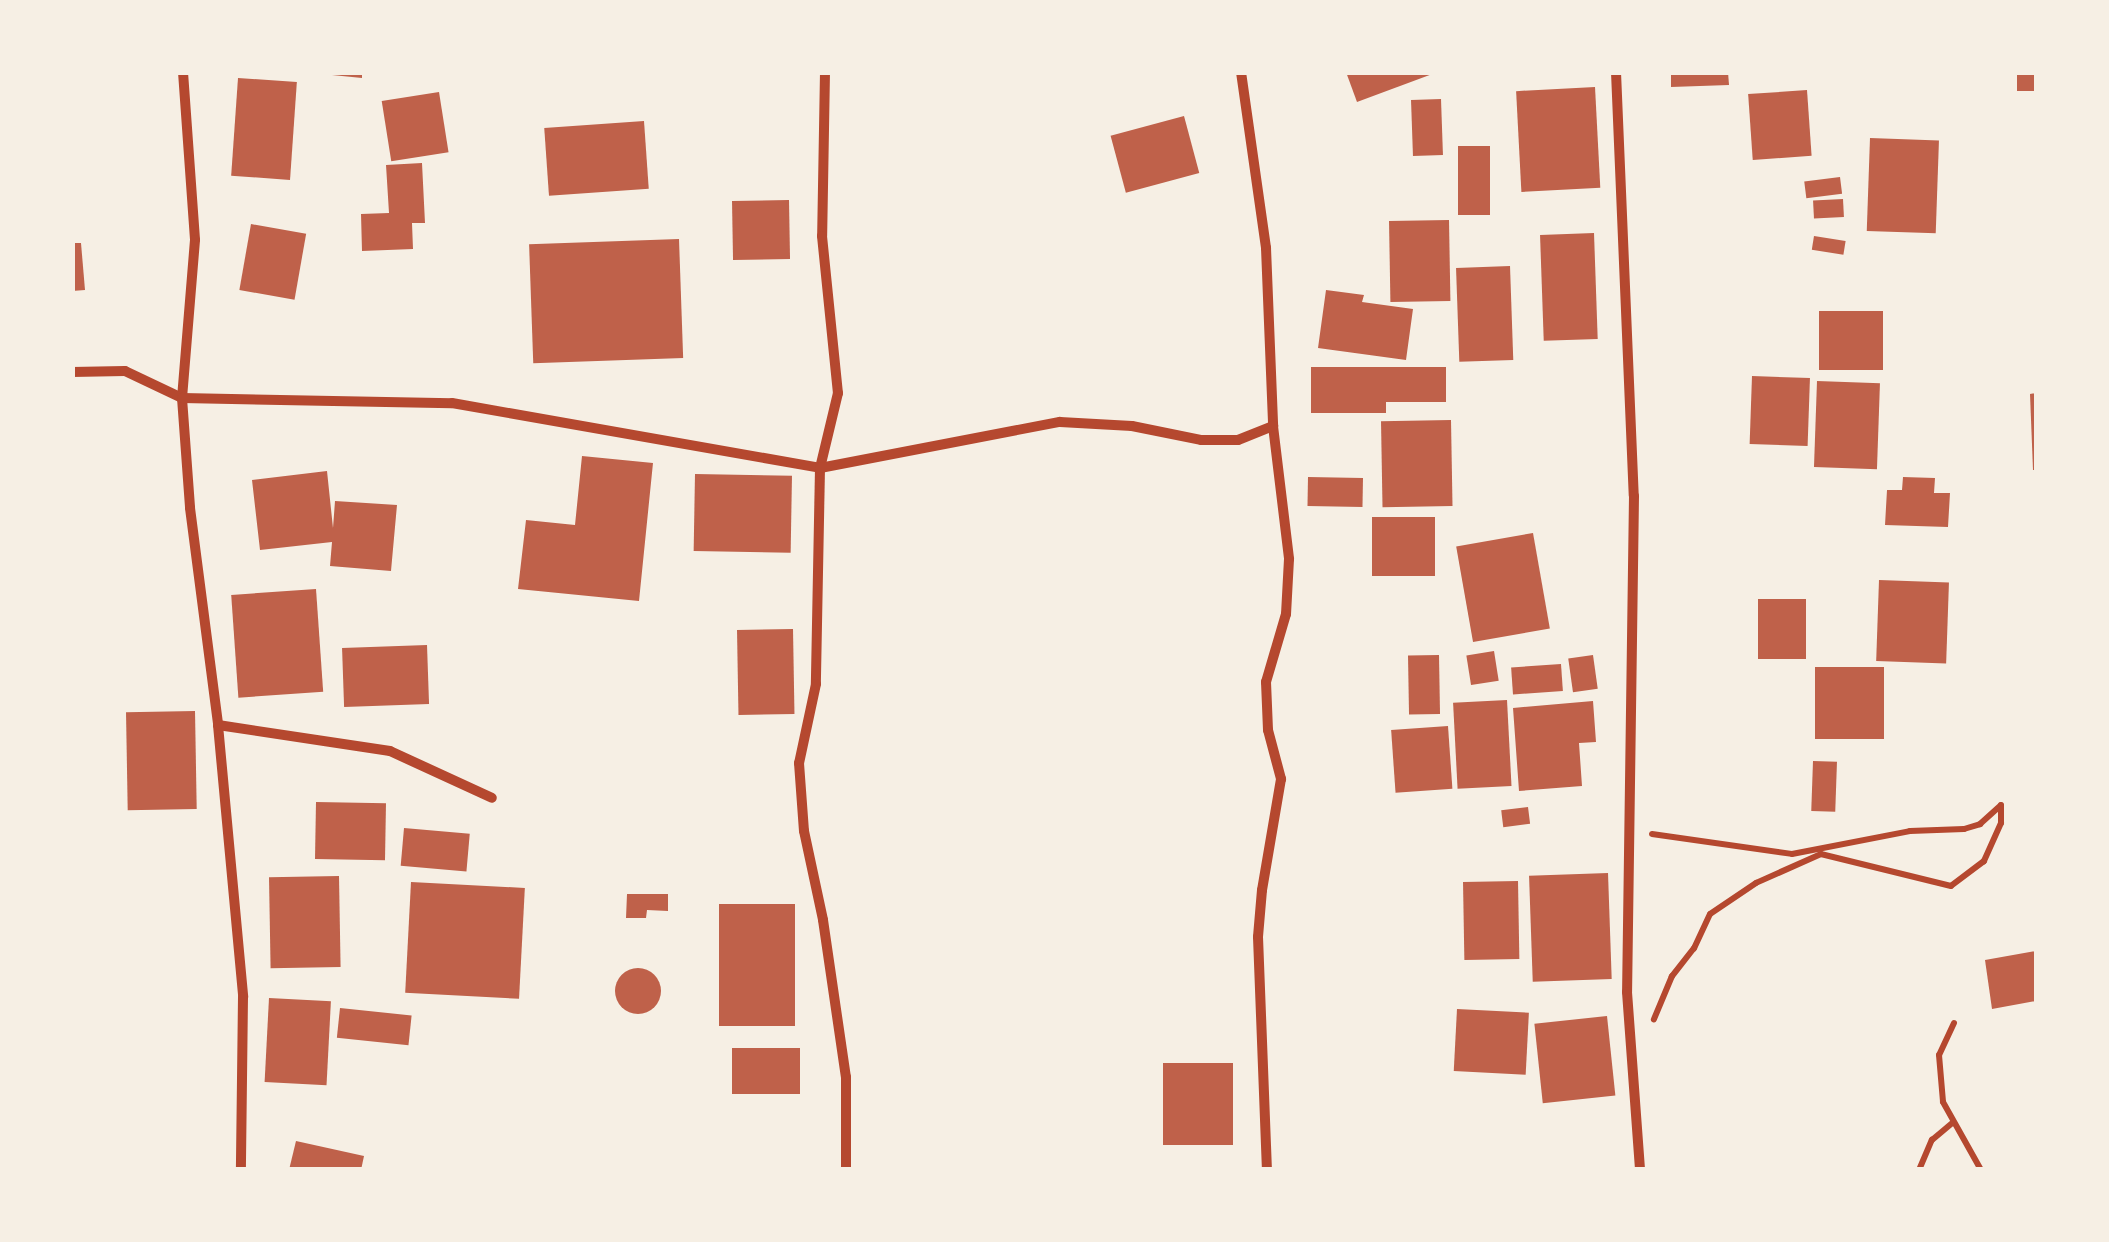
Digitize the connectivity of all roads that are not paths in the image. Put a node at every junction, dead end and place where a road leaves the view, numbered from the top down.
1 (183, 72) edge
2 (825, 72) edge
3 (1241, 72) edge
4 (1616, 72) edge
5 (72, 372) edge
6 (182, 398) junction
7 (1273, 426) junction
8 (820, 468) junction
9 (218, 725) junction
10 (492, 798) dead end
11 (242, 1170) edge
12 (846, 1170) edge
13 (1267, 1170) edge
14 (1640, 1170) edge

1 - 6 street
2 - 8 street
3 - 7 street
4 - 14 street
5 - 6 street
6 - 8 street
6 - 9 street
7 - 8 street
7 - 13 street
8 - 12 street
9 - 10 street
9 - 11 street

